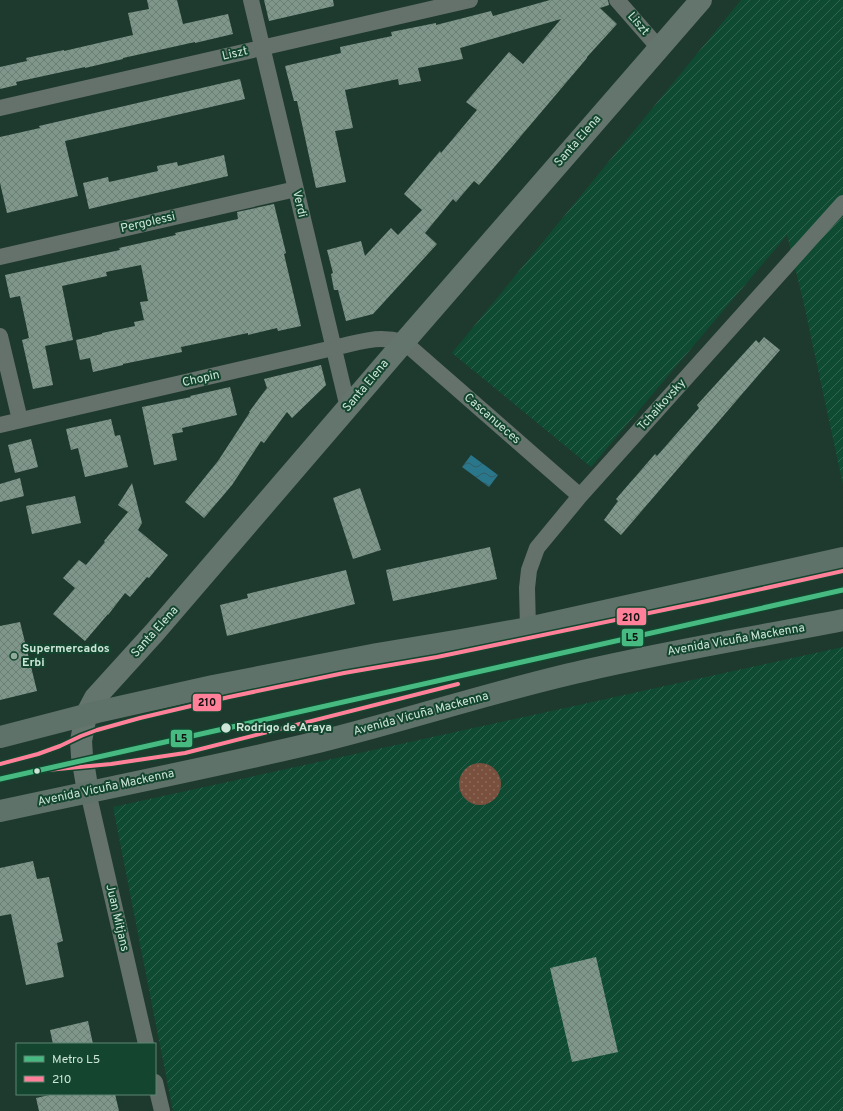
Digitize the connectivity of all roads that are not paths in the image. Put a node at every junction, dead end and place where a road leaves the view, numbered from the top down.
1 (251, 0) edge
2 (470, 0) edge
3 (617, 0) edge
4 (701, 0) edge
5 (262, 48) junction
6 (659, 48) junction
7 (0, 108) edge
8 (296, 189) junction
9 (843, 203) edge
10 (0, 257) edge
11 (0, 336) edge
12 (404, 342) junction
13 (333, 348) junction
14 (348, 408) junction
15 (20, 420) junction
16 (0, 425) edge
17 (580, 496) junction
18 (843, 558) edge
19 (843, 620) edge
20 (528, 628) junction
21 (86, 715) junction
22 (0, 737) edge
23 (88, 792) junction
24 (0, 811) edge
25 (146, 1043) edge
26 (156, 1086) edge
27 (162, 1111) edge

1 - 5 street, Verdi
2 - 5 street, Liszt
3 - 6 street, Liszt
4 - 6 street, Santa Elena
5 - 7 street, Liszt
5 - 8 street, Verdi
6 - 12 street, Santa Elena
8 - 10 street, Pergolessi
8 - 13 street, Verdi
9 - 17 street, Tchaikovsky
11 - 15 street
12 - 13 street, Chopin
12 - 14 street, Santa Elena
12 - 17 street, Cascanueces
13 - 14 street, Verdi
13 - 15 street, Chopin
14 - 21 street, Santa Elena
15 - 16 street, Chopin
17 - 20 street, Tchaikovsky
18 - 20 main road
19 - 23 main road, Avenida Vicuña Mackenna
20 - 21 main road
21 - 22 main road
21 - 23 street, Santa Elena
23 - 24 main road, Avenida Vicuña Mackenna
23 - 25 street, Juan Mitjans
26 - 27 street

